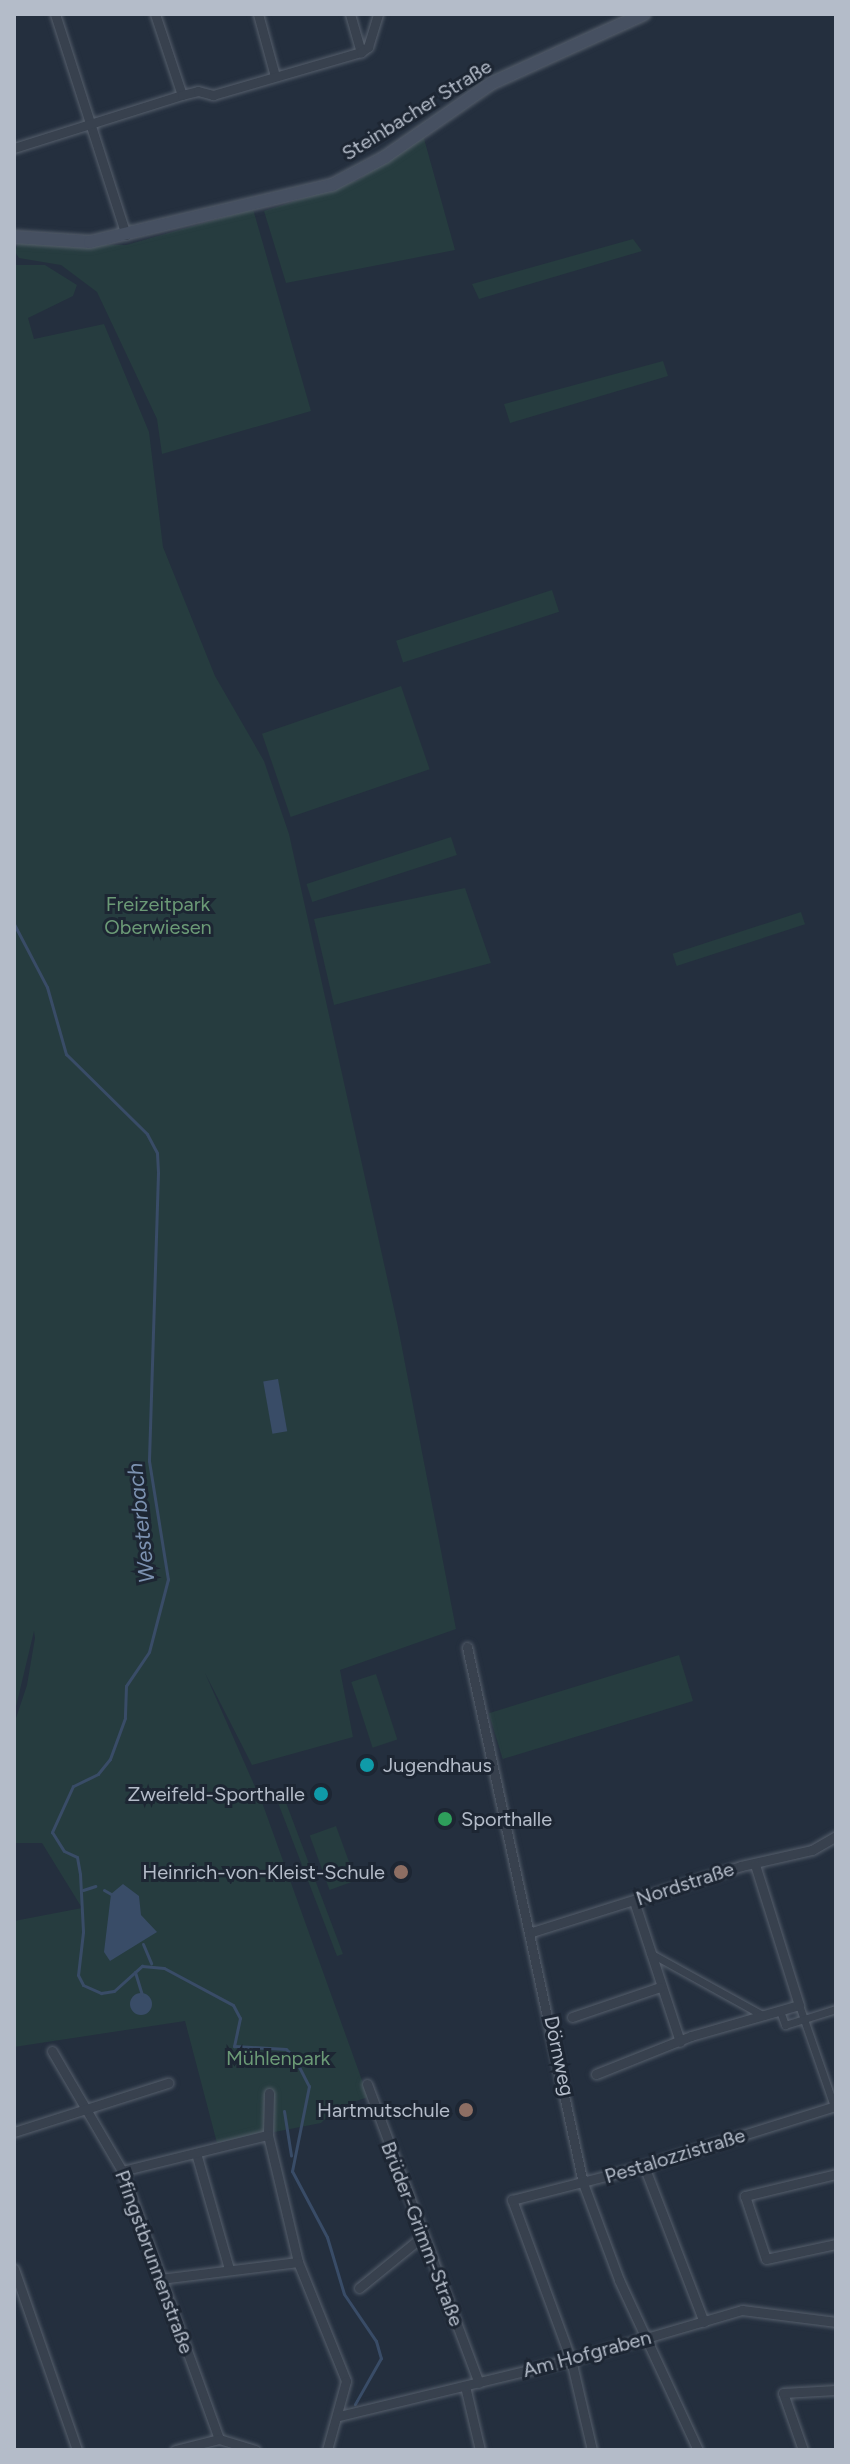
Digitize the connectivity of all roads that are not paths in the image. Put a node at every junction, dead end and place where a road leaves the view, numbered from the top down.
1 (55, 14) edge
2 (155, 14) edge
3 (258, 14) edge
4 (350, 14) edge
5 (378, 14) edge
6 (644, 14) edge
7 (361, 52) junction
8 (275, 76) junction
9 (182, 95) junction
10 (92, 122) junction
11 (14, 148) edge
12 (126, 235) junction
13 (14, 237) edge
14 (467, 1647) dead end
15 (836, 1836) edge
16 (755, 1865) junction
17 (634, 1901) junction
18 (532, 1932) junction
19 (650, 1953) junction
20 (660, 1987) junction
21 (799, 2005) junction
22 (836, 2009) edge
23 (780, 2011) junction
24 (764, 2016) junction
25 (572, 2017) dead end
26 (804, 2018) junction
27 (680, 2042) junction
28 (52, 2051) dead end
29 (596, 2074) dead end
30 (168, 2083) dead end
31 (367, 2084) dead end
32 (269, 2093) dead end
33 (835, 2106) edge
34 (85, 2113) junction
35 (14, 2132) edge
36 (268, 2135) junction
37 (196, 2153) junction
38 (644, 2166) junction
39 (122, 2171) junction
40 (836, 2174) edge
41 (583, 2183) junction
42 (423, 2236) junction
43 (836, 2244) edge
44 (298, 2262) junction
45 (14, 2269) edge
46 (229, 2269) junction
47 (160, 2279) junction
48 (359, 2288) dead end
49 (704, 2322) junction
50 (836, 2322) edge
51 (646, 2338) junction
52 (571, 2360) junction
53 (479, 2383) junction
54 (465, 2386) junction
55 (836, 2390) edge
56 (348, 2413) junction
57 (219, 2439) junction
58 (77, 2450) edge
59 (175, 2450) edge
60 (255, 2450) edge
61 (327, 2450) edge
62 (480, 2450) edge
63 (592, 2450) edge
64 (698, 2450) edge
65 (803, 2450) edge

1 - 10 street
2 - 9 street
3 - 8 street
4 - 7 street
5 - 7 street
6 - 12 main road, Steinbacher Straße
7 - 8 street
8 - 9 street
9 - 10 street
10 - 11 street
10 - 12 street
12 - 13 main road, Steinbacher Straße
14 - 18 street, Dörnweg
15 - 16 street, Nordstraße
16 - 17 street, Nordstraße
16 - 21 street
17 - 18 street, Nordstraße
17 - 19 street
18 - 41 street, Dörnweg
19 - 20 street
19 - 24 street
20 - 25 street
20 - 27 street
21 - 23 street
21 - 26 street
22 - 26 street
23 - 24 street
23 - 26 street
24 - 27 street
26 - 33 street
27 - 29 street
28 - 34 street, Pfingstbrunnenstraße
30 - 34 street
31 - 42 street, Brüder-Grimm-Straße
32 - 36 street
33 - 38 street, Pestalozzistraße
34 - 35 street
34 - 39 street, Pfingstbrunnenstraße
36 - 37 street
36 - 44 street
37 - 39 street
37 - 46 street
38 - 41 street, Pestalozzistraße
38 - 49 street
39 - 47 street, Pfingstbrunnenstraße
40 - 43 street
41 - 51 street, Dörnweg
41 - 52 street, Pestalozzistraße
42 - 48 street
42 - 53 street, Brüder-Grimm-Straße
44 - 46 street
44 - 56 street
45 - 58 street
46 - 47 street
47 - 57 street, Pfingstbrunnenstraße
49 - 50 street, Am Hofgraben
49 - 51 street, Am Hofgraben
51 - 52 street, Am Hofgraben
51 - 64 street, Dörnweg
52 - 53 street, Am Hofgraben
52 - 63 street
53 - 54 street, Am Hofgraben
54 - 56 street, Am Hofgraben
54 - 62 street
55 - 65 street
56 - 61 street
57 - 59 street
57 - 60 street

